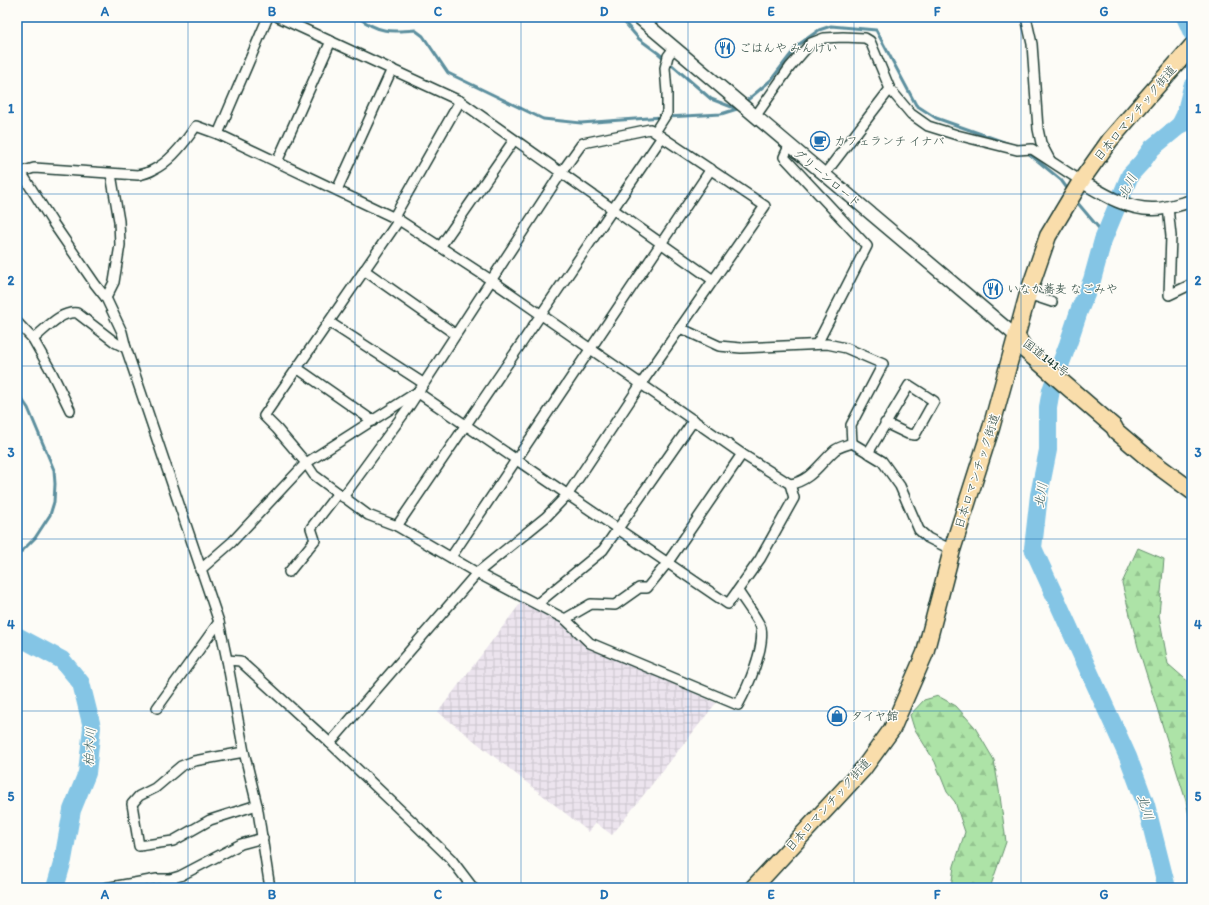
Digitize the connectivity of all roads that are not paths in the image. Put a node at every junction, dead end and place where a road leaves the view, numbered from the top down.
1 (268, 17) edge
2 (278, 17) edge
3 (638, 17) edge
4 (1026, 17) edge
5 (330, 41) junction
6 (1192, 46) edge
7 (674, 48) junction
8 (392, 69) junction
9 (890, 89) junction
10 (460, 101) junction
11 (755, 117) junction
12 (218, 134) junction
13 (658, 135) junction
14 (514, 140) junction
15 (789, 146) junction
16 (1050, 160) junction
17 (277, 162) junction
18 (19, 169) edge
19 (711, 169) junction
20 (561, 173) junction
21 (111, 174) junction
22 (824, 175) junction
23 (1081, 181) junction
24 (337, 190) junction
25 (1192, 201) edge
26 (1168, 207) junction
27 (613, 209) junction
28 (396, 218) junction
29 (661, 243) junction
30 (440, 247) junction
31 (364, 270) junction
32 (490, 280) junction
33 (713, 280) junction
34 (1192, 284) edge
35 (1028, 294) junction
36 (106, 298) junction
37 (1052, 302) dead end
38 (541, 315) junction
39 (17, 322) edge
40 (329, 322) junction
41 (680, 328) junction
42 (455, 334) junction
43 (1017, 337) junction
44 (33, 339) junction
45 (817, 344) junction
46 (126, 348) junction
47 (590, 349) junction
48 (297, 368) junction
49 (423, 383) junction
50 (641, 384) junction
51 (417, 392) junction
52 (70, 410) dead end
53 (694, 420) junction
54 (373, 421) junction
55 (886, 423) junction
56 (466, 425) junction
57 (852, 443) junction
58 (868, 452) junction
59 (742, 454) junction
60 (516, 459) junction
61 (306, 463) junction
62 (790, 484) junction
63 (1188, 487) edge
64 (568, 494) junction
65 (340, 495) junction
66 (397, 526) junction
67 (619, 529) junction
68 (952, 550) junction
69 (451, 558) junction
70 (668, 562) junction
71 (200, 570) junction
72 (289, 572) dead end
73 (477, 573) junction
74 (738, 591) junction
75 (537, 604) junction
76 (566, 619) junction
77 (219, 622) junction
78 (227, 660) junction
79 (157, 708) dead end
80 (330, 743) junction
81 (244, 752) junction
82 (257, 805) junction
83 (262, 838) junction
84 (104, 888) edge
85 (270, 888) edge
86 (473, 888) edge
87 (753, 888) edge

1 - 12 street
2 - 5 street
3 - 7 street, グリーンロード
4 - 16 street
5 - 8 street
5 - 17 street
6 - 23 highway, 日本ロマンチック街道
7 - 11 street, グリーンロード
7 - 13 street
8 - 10 street
8 - 24 street
9 - 11 street
9 - 16 street
9 - 22 street
10 - 14 street
10 - 28 street
11 - 15 street, グリーンロード
12 - 17 street
12 - 21 street
13 - 19 street
13 - 20 street
13 - 27 street
14 - 20 street
14 - 30 street
15 - 22 street, グリーンロード
15 - 45 street
16 - 23 street
17 - 24 street
18 - 21 street
18 - 36 street
19 - 29 street
19 - 33 street
20 - 27 street
20 - 32 street
21 - 36 street
22 - 43 street, グリーンロード
23 - 26 street
23 - 35 highway, 日本ロマンチック街道
24 - 28 street
25 - 26 street
26 - 34 street
27 - 29 street
27 - 38 street
28 - 30 street
28 - 31 street
29 - 33 street
29 - 47 street
30 - 32 street
31 - 40 street
31 - 42 street
32 - 38 street
32 - 42 street
33 - 41 street
35 - 37 street
35 - 43 highway, 日本ロマンチック街道
36 - 46 street
38 - 47 street
38 - 56 street
39 - 44 street
40 - 48 street
40 - 49 street
41 - 45 street
41 - 50 street
42 - 49 street
43 - 63 highway, 国道141号
43 - 68 highway, 日本ロマンチック街道
44 - 46 street
44 - 52 street
45 - 57 street
46 - 71 street
47 - 50 street
47 - 60 street
48 - 54 street
48 - 61 street
49 - 51 street
50 - 53 street
50 - 64 street
51 - 54 street
51 - 56 street
51 - 65 street
53 - 59 street
53 - 67 street
54 - 61 street
55 - 55 street
55 - 58 street
56 - 60 street
56 - 66 street
57 - 58 street
57 - 62 street
58 - 68 street
59 - 62 street
59 - 70 street
60 - 64 street
60 - 69 street
61 - 65 street
61 - 71 street
62 - 74 street
64 - 67 street
64 - 73 street
65 - 66 street
65 - 72 street
66 - 69 street
67 - 70 street
67 - 75 street
68 - 87 highway, 日本ロマンチック街道
69 - 73 street
70 - 74 street
70 - 76 street
71 - 77 street
73 - 75 street
73 - 80 street
74 - 76 street
75 - 76 street
77 - 78 street
77 - 79 street
78 - 80 street
78 - 81 street
80 - 86 street
81 - 82 street
81 - 82 street
82 - 83 street
83 - 84 street
83 - 85 street

